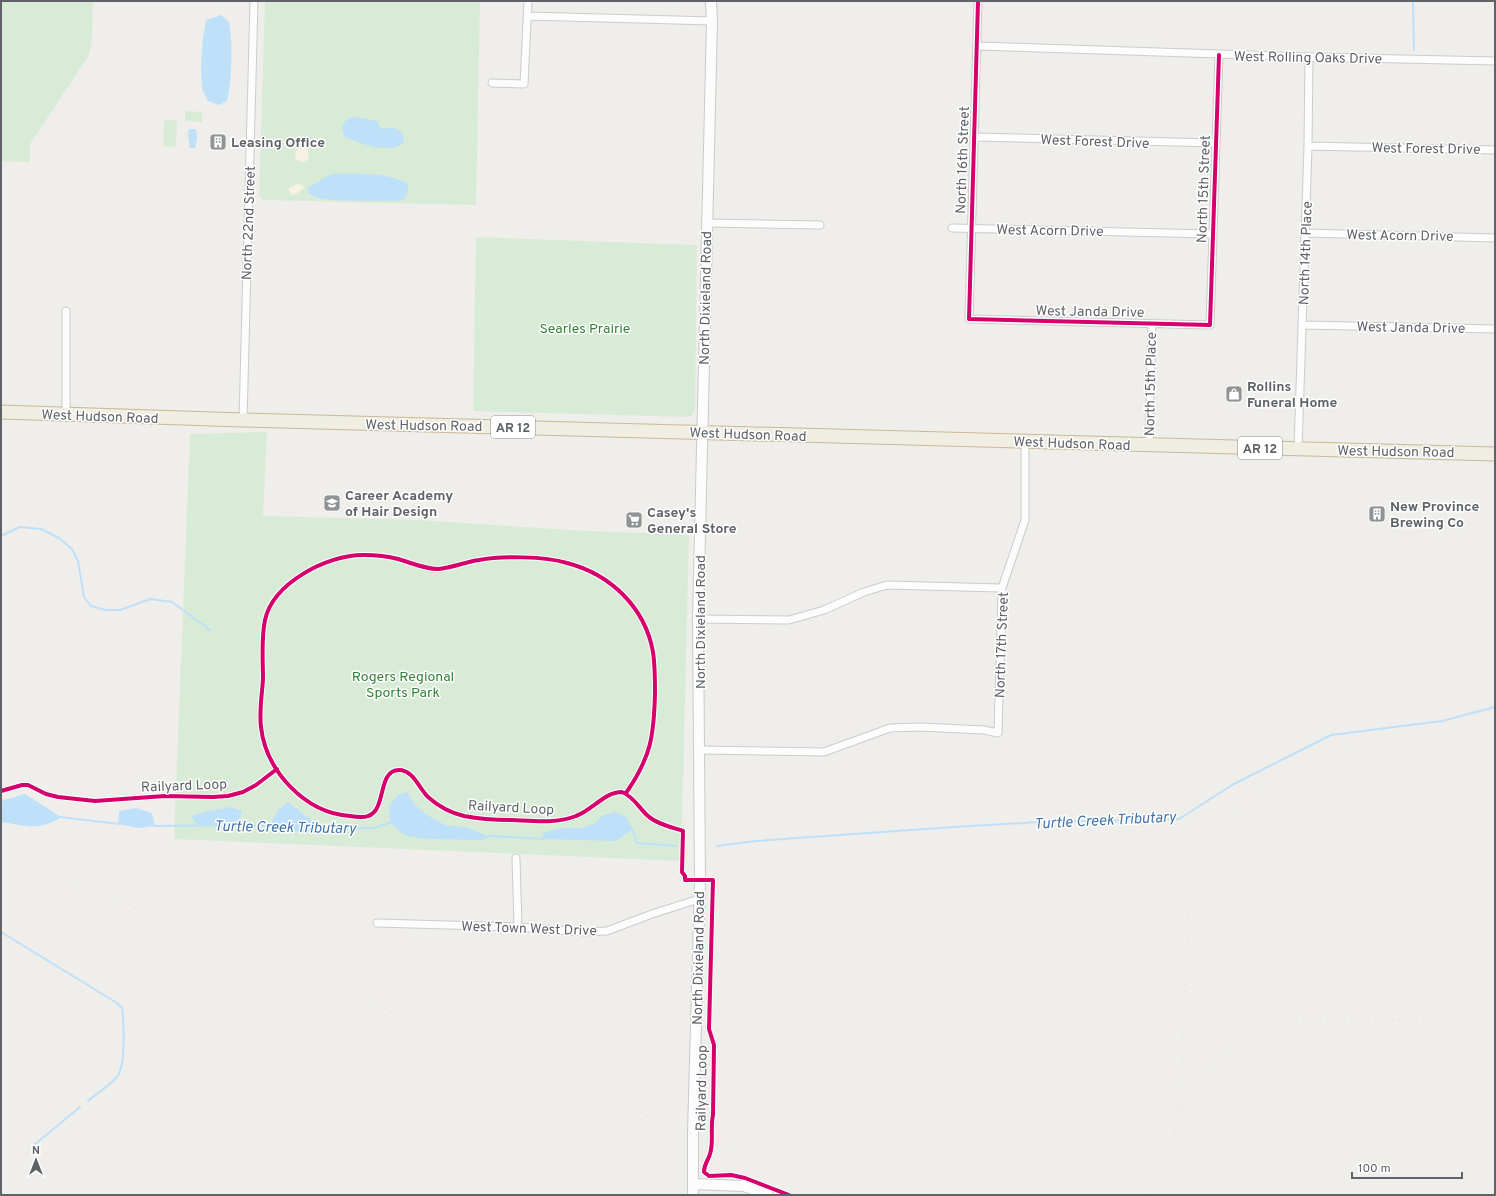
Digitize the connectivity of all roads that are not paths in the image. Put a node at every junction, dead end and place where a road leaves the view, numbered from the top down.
1 (254, 1) edge
2 (528, 1) edge
3 (711, 1) edge
4 (978, 1) edge
5 (528, 16) junction
6 (712, 21) junction
7 (977, 46) junction
8 (1219, 55) junction
9 (1309, 57) junction
10 (1495, 61) edge
11 (492, 83) dead end
12 (974, 137) junction
13 (1216, 143) junction
14 (1308, 146) junction
15 (1495, 150) edge
16 (706, 222) junction
17 (820, 225) dead end
18 (952, 228) dead end
19 (971, 228) junction
20 (1306, 233) junction
21 (1213, 234) junction
22 (1495, 238) edge
23 (66, 311) dead end
24 (969, 319) joint
25 (1152, 323) junction
26 (1303, 324) junction
27 (1210, 325) joint
28 (1495, 329) edge
29 (1, 412) edge
30 (66, 415) junction
31 (243, 420) junction
32 (703, 432) junction
33 (1025, 441) junction
34 (1149, 445) junction
35 (1298, 449) junction
36 (1495, 454) edge
37 (1002, 588) junction
38 (698, 619) junction
39 (700, 750) junction
40 (516, 858) dead end
41 (699, 899) junction
42 (377, 923) dead end
43 (518, 927) junction
44 (694, 1184) junction
45 (693, 1195) edge
46 (768, 1195) edge

1 - 31 street, North 22nd Street
2 - 5 street
3 - 6 main road, North Dixieland Road
4 - 7 street, North 16th Street
5 - 6 street
5 - 11 street
6 - 16 main road, North Dixieland Road
7 - 8 street, West Rolling Oaks Drive
7 - 12 street, North 16th Street
8 - 9 street, West Rolling Oaks Drive
8 - 13 street, North 15th Street
9 - 10 street, West Rolling Oaks Drive
9 - 14 street, North 14th Place
12 - 13 street, West Forest Drive
12 - 19 street, North 16th Street
13 - 21 street, North 15th Street
14 - 15 street, West Forest Drive
14 - 20 street, North 14th Place
16 - 17 street
16 - 32 main road, North Dixieland Road
18 - 19 street, West Acorn Drive
19 - 21 street, West Acorn Drive
19 - 24 street, North 16th Street
20 - 22 street, West Acorn Drive
20 - 26 street, North 14th Place
21 - 27 street, North 15th Street
23 - 30 street
24 - 25 street, West Janda Drive
25 - 27 street, West Janda Drive
25 - 34 street, North 15th Place
26 - 28 street, West Janda Drive
26 - 35 street, North 14th Place
29 - 30 highway, West Hudson Road / AR 12
30 - 31 highway, West Hudson Road / AR 12
31 - 32 highway, West Hudson Road / AR 12
32 - 33 highway, West Hudson Road / AR 12
32 - 38 main road, North Dixieland Road
33 - 34 highway, West Hudson Road / AR 12
33 - 37 street, North 17th Street
34 - 35 highway, West Hudson Road / AR 12
35 - 36 highway, West Hudson Road / AR 12
37 - 38 street
37 - 39 street, North 17th Street
38 - 39 main road, North Dixieland Road
39 - 41 main road, North Dixieland Road
40 - 43 street
41 - 43 street, West Town West Drive
41 - 44 main road, North Dixieland Road
42 - 43 street, West Town West Drive
44 - 45 main road, North Dixieland Road
44 - 46 main road

